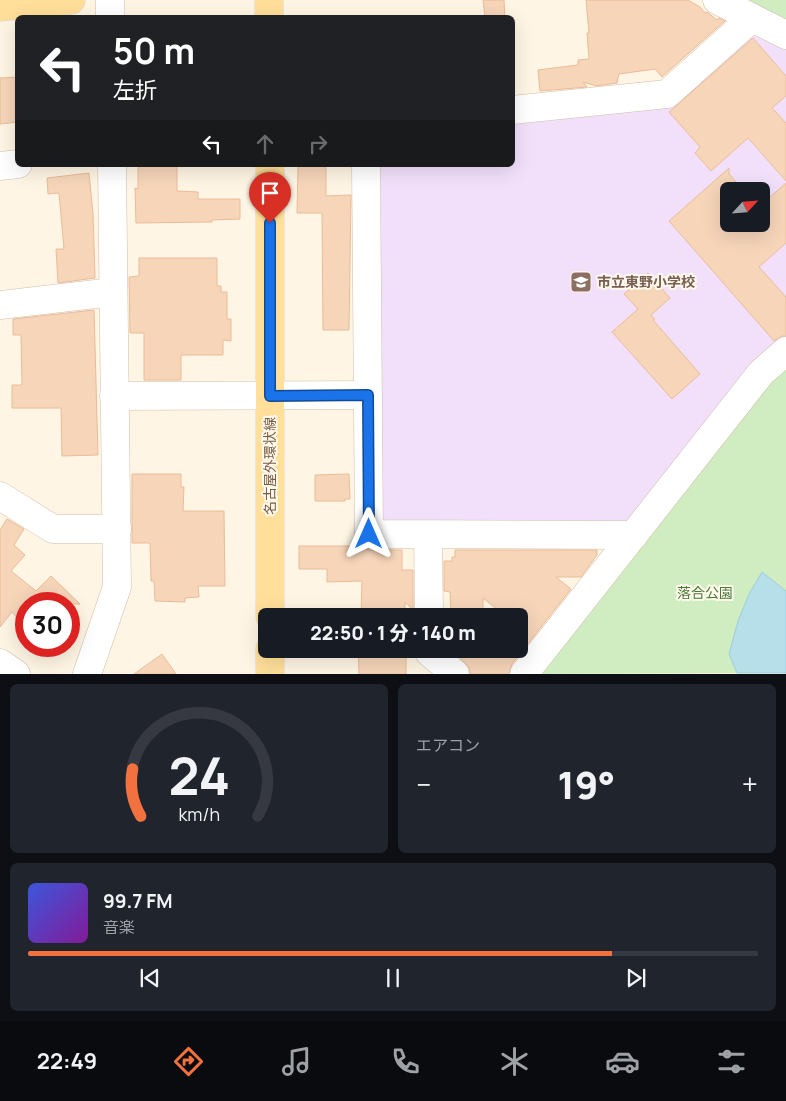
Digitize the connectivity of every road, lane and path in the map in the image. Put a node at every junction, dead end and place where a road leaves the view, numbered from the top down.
1 (71, 0) edge
2 (110, 0) edge
3 (269, 0) edge
4 (718, 0) edge
5 (0, 7) edge
6 (110, 15) edge
7 (269, 15) edge
8 (752, 18) junction
9 (786, 35) edge
10 (515, 110) edge
11 (15, 164) edge
12 (0, 166) edge
13 (112, 167) edge
14 (270, 167) edge
15 (366, 167) edge
16 (113, 292) junction
17 (0, 305) edge
18 (786, 351) edge
19 (368, 395) junction
20 (114, 396) junction
21 (270, 396) junction
22 (0, 496) edge
23 (117, 529) junction
24 (634, 535) junction
25 (428, 536) junction
26 (270, 608) edge
27 (429, 608) edge
28 (270, 658) edge
29 (437, 658) edge
30 (0, 662) edge
31 (16, 674) edge
32 (87, 674) edge
33 (270, 674) edge
34 (455, 674) edge
35 (524, 674) edge

1 - 5 main road
2 - 6 street
3 - 7 main road
4 - 8 street
8 - 9 street
8 - 10 street
11 - 12 street
13 - 16 street
14 - 21 main road, 名古屋外環状線
15 - 19 street
16 - 17 street
16 - 20 street
18 - 24 street
19 - 21 street
19 - 25 street
20 - 21 street
20 - 23 street
21 - 26 main road, 名古屋外環状線
22 - 23 street
23 - 32 street
24 - 25 street
24 - 35 street
25 - 27 street
28 - 33 main road
29 - 34 street
30 - 31 street

